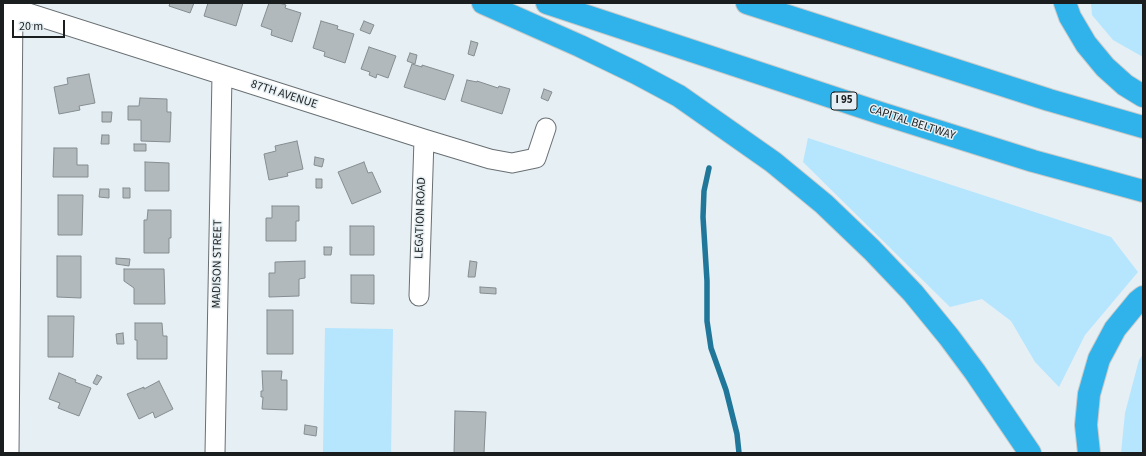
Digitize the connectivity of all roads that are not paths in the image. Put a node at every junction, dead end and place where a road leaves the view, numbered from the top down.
1 (483, 3) edge
2 (547, 3) edge
3 (747, 3) edge
4 (1065, 3) edge
5 (8, 7) edge
6 (222, 76) junction
7 (1143, 96) edge
8 (1143, 127) edge
9 (546, 128) dead end
10 (424, 139) junction
11 (1143, 191) edge
12 (7, 252) edge
13 (419, 296) dead end
14 (1143, 297) edge
15 (9, 453) edge
16 (215, 453) edge
17 (1030, 453) edge
18 (1089, 453) edge

1 - 17 highway
2 - 11 highway, CAPITAL BELTWAY / I 95
3 - 8 highway
4 - 7 highway
5 - 6 street, 87TH AVENUE
5 - 12 street
6 - 10 street, 87TH AVENUE
6 - 16 street, MADISON STREET
9 - 10 street, 87TH AVENUE
10 - 13 street, LEGATION ROAD
12 - 15 street
14 - 18 highway

